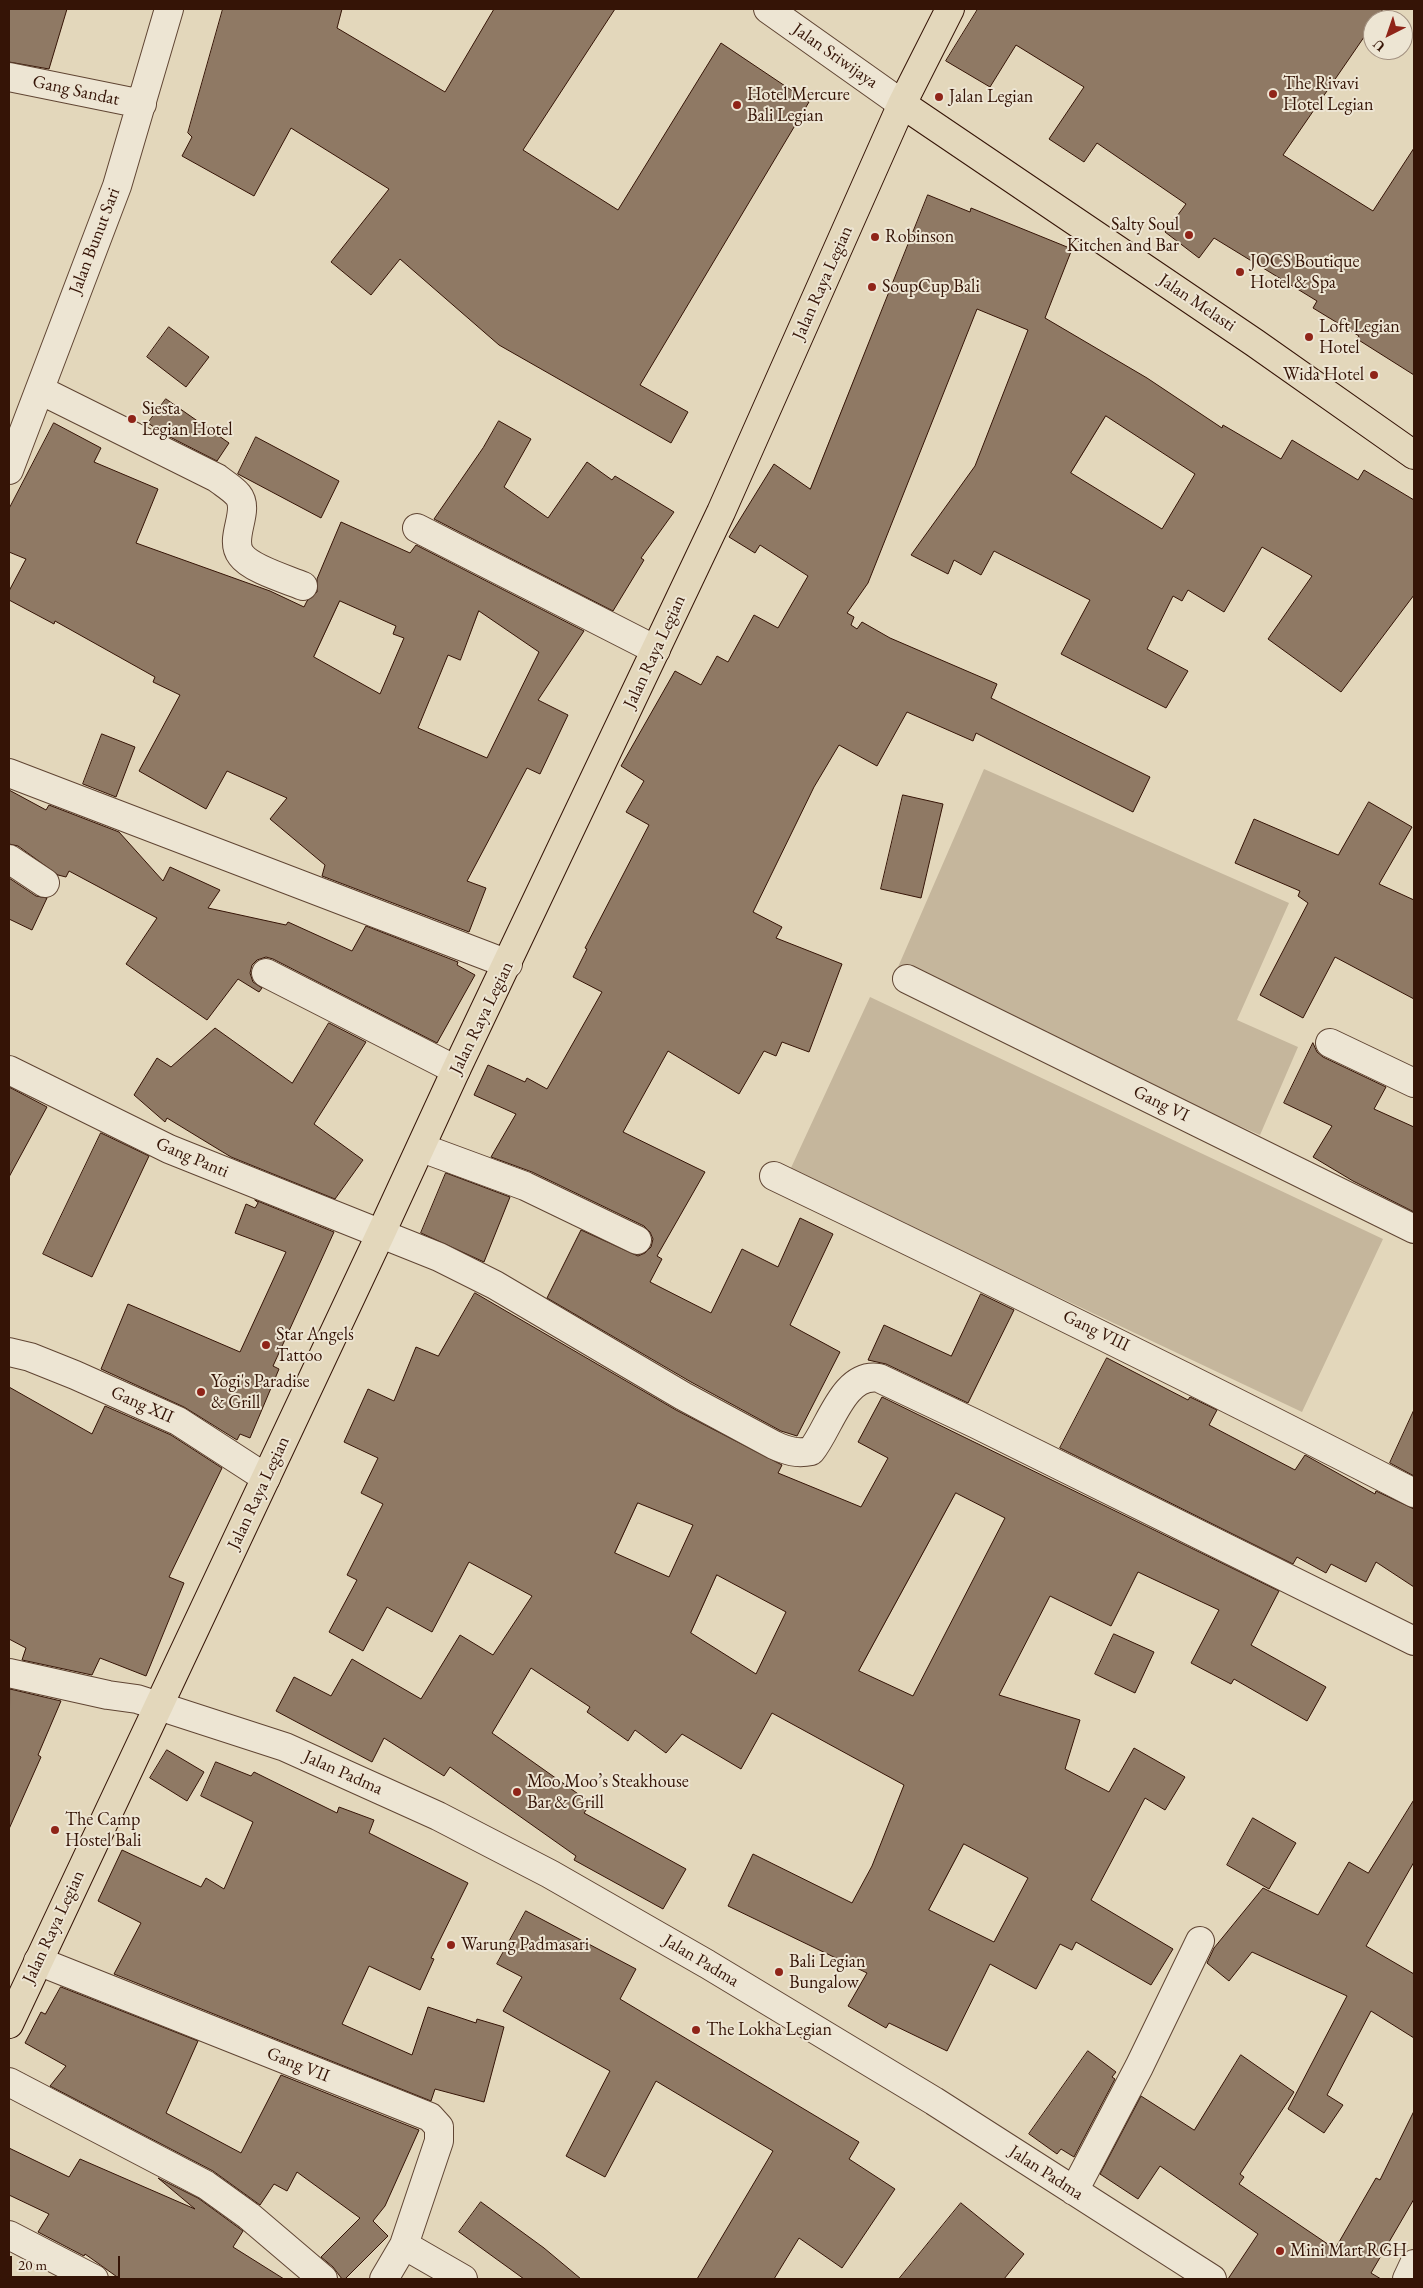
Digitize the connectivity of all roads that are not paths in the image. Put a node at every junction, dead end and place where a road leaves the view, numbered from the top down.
1 (169, 9) edge
2 (768, 9) edge
3 (950, 9) edge
4 (9, 77) edge
5 (142, 104) junction
6 (902, 104) junction
7 (40, 390) junction
8 (1414, 455) edge
9 (9, 470) edge
10 (417, 528) dead end
11 (303, 586) dead end
12 (656, 650) junction
13 (9, 773) edge
14 (9, 859) edge
15 (45, 883) dead end
16 (508, 964) junction
17 (266, 974) dead end
18 (907, 979) dead end
19 (1330, 1043) dead end
20 (9, 1070) edge
21 (456, 1070) junction
22 (1414, 1083) edge
23 (422, 1148) junction
24 (774, 1176) dead end
25 (1414, 1229) edge
26 (382, 1234) junction
27 (637, 1240) dead end
28 (9, 1352) edge
29 (266, 1478) junction
30 (1414, 1493) edge
31 (1414, 1641) edge
32 (9, 1672) edge
33 (159, 1706) junction
34 (1200, 1940) dead end
35 (38, 1961) junction
36 (9, 2024) edge
37 (9, 2082) edge
38 (1074, 2191) junction
39 (9, 2235) edge
40 (404, 2245) junction
41 (1414, 2264) edge
42 (94, 2279) edge
43 (323, 2279) edge
44 (384, 2279) edge
45 (463, 2279) edge
46 (1212, 2279) edge
47 (1407, 2279) edge

1 - 5 street, Jalan Bunut Sari
2 - 6 street, Jalan Sriwijaya
3 - 6 main road, Jalan Raya Legian
4 - 5 street, Gang Sandat
5 - 7 street, Jalan Bunut Sari
6 - 8 main road, Jalan Melasti
6 - 12 main road, Jalan Raya Legian
7 - 9 street, Jalan Bunut Sari
7 - 11 street
10 - 12 street
12 - 16 main road, Jalan Raya Legian
13 - 16 street
14 - 15 street
16 - 21 main road, Jalan Raya Legian
17 - 21 street
18 - 25 street, Gang VI
19 - 22 street
20 - 26 street, Gang Panti
21 - 23 main road, Jalan Raya Legian
23 - 26 main road, Jalan Raya Legian
23 - 27 street
24 - 30 street, Gang VIII
26 - 29 main road, Jalan Raya Legian
26 - 31 street, Gang Panti
28 - 29 street, Gang XII
29 - 33 main road, Jalan Raya Legian
32 - 33 street, Jalan Padma
33 - 35 main road, Jalan Raya Legian
33 - 38 street, Jalan Padma
34 - 38 street
35 - 36 main road, Jalan Raya Legian
35 - 40 street, Gang VII
37 - 43 street
38 - 46 street, Jalan Padma
39 - 42 street
40 - 44 street, Gang VII
40 - 45 street
41 - 47 street

